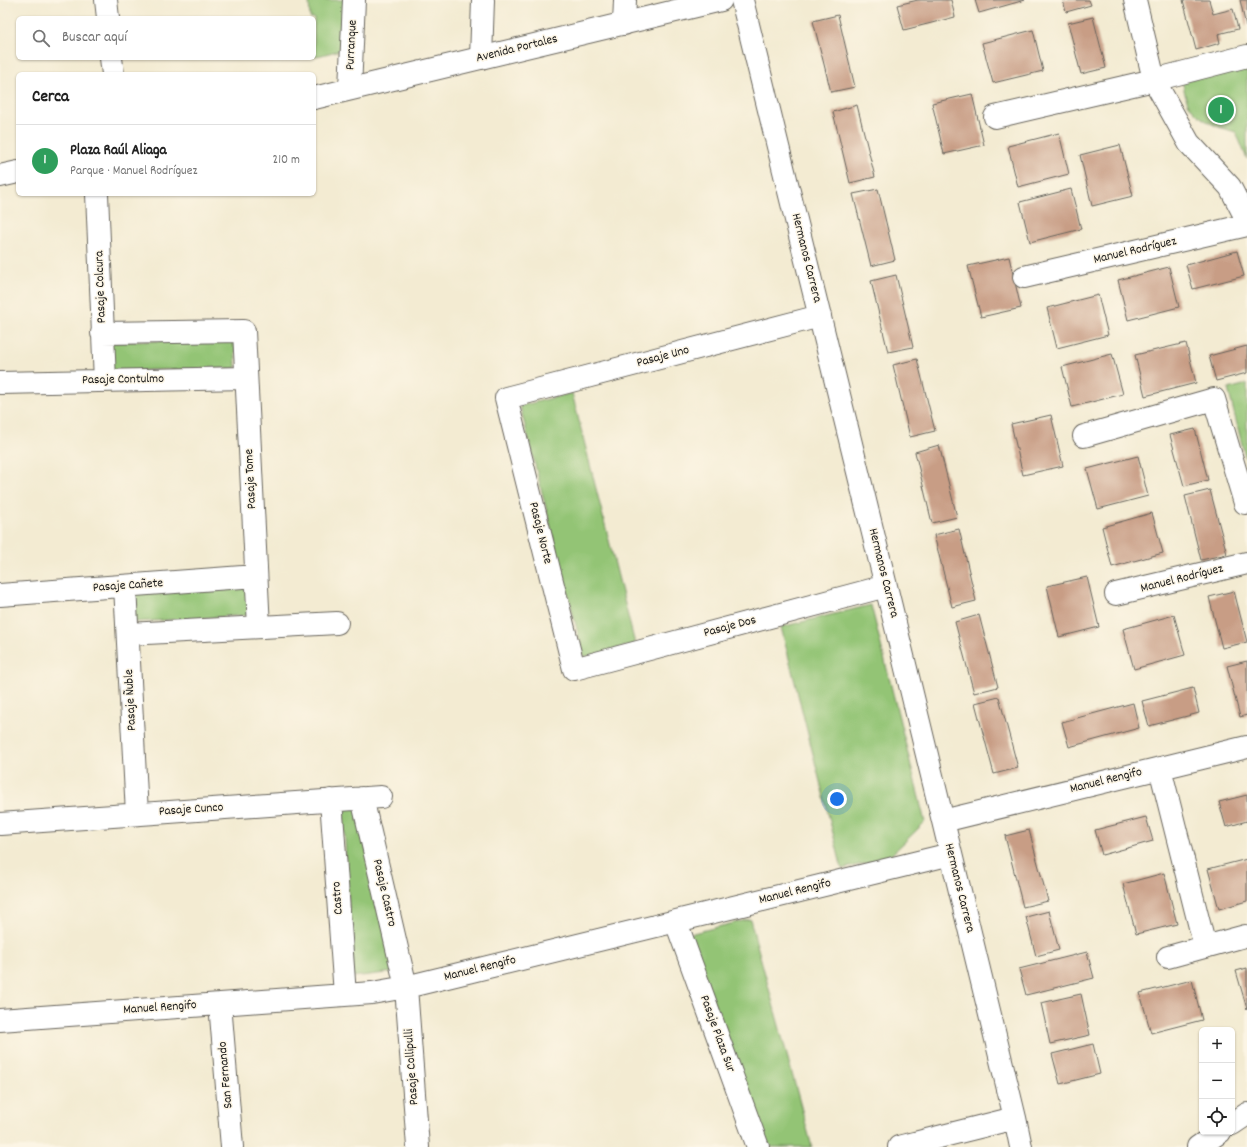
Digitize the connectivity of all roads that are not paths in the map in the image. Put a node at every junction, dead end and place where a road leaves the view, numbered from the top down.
1 (106, 0) edge
2 (354, 0) edge
3 (483, 0) edge
4 (626, 0) edge
5 (721, 0) edge
6 (742, 0) edge
7 (1135, 0) edge
8 (108, 16) edge
9 (624, 24) junction
10 (1247, 56) edge
11 (481, 58) junction
12 (111, 60) edge
13 (113, 72) edge
14 (1154, 80) junction
15 (350, 89) junction
16 (316, 98) edge
17 (995, 117) dead end
18 (16, 172) edge
19 (0, 176) edge
20 (97, 196) edge
21 (1247, 220) edge
22 (1247, 225) edge
23 (1024, 277) dead end
24 (820, 316) junction
25 (102, 333) junction
26 (246, 378) junction
27 (105, 381) junction
28 (0, 383) edge
29 (506, 398) joint
30 (1084, 436) dead end
31 (1246, 503) edge
32 (1247, 563) edge
33 (256, 576) junction
34 (125, 586) junction
35 (886, 586) junction
36 (0, 594) edge
37 (1116, 594) dead end
38 (337, 623) dead end
39 (259, 627) junction
40 (128, 634) junction
41 (574, 668) joint
42 (1247, 747) edge
43 (1160, 768) junction
44 (372, 798) joint
45 (331, 800) junction
46 (137, 814) junction
47 (943, 821) junction
48 (0, 824) edge
49 (950, 854) junction
50 (676, 922) junction
51 (1245, 936) dead end
52 (1205, 947) junction
53 (1168, 957) dead end
54 (406, 988) junction
55 (345, 995) junction
56 (220, 1004) junction
57 (0, 1020) edge
58 (1247, 1114) edge
59 (1015, 1118) junction
60 (1235, 1122) edge
61 (1216, 1135) edge
62 (232, 1147) edge
63 (418, 1147) edge
64 (758, 1147) edge
65 (899, 1147) edge
66 (1021, 1147) edge
67 (1198, 1147) edge

1 - 8 street
2 - 15 street, Purranque
3 - 11 street
4 - 9 street
5 - 9 street, Avenida Portales
6 - 24 street, Hermanos Carrera
7 - 14 street
9 - 11 street, Avenida Portales
10 - 14 street
11 - 15 street, Avenida Portales
12 - 13 street
14 - 17 street
14 - 21 street
15 - 16 street, Avenida Portales
18 - 19 street
20 - 25 street, Pasaje Colcura
22 - 23 street, Manuel Rodríguez
24 - 29 street, Pasaje Uno
24 - 35 street, Hermanos Carrera
25 - 26 street, Pasaje Tome
25 - 27 street, Pasaje Colcura
26 - 27 street, Pasaje Contulmo
26 - 33 street, Pasaje Tome
27 - 28 street, Pasaje Contulmo
29 - 41 street, Pasaje Norte
30 - 31 street
32 - 37 street, Manuel Rodríguez
33 - 34 street, Pasaje Cañete
33 - 39 street, Pasaje Tome
34 - 36 street, Pasaje Cañete
34 - 40 street, Pasaje Ñuble
35 - 41 street, Pasaje Dos
35 - 47 street, Hermanos Carrera
38 - 39 street
39 - 40 street
40 - 46 street, Pasaje Ñuble
42 - 43 street, Manuel Rengifo
43 - 47 street, Manuel Rengifo
43 - 52 street
44 - 45 street, Pasaje Cunco
44 - 54 street, Pasaje Castro
45 - 46 street, Pasaje Cunco
45 - 55 street, Castro
46 - 48 street, Pasaje Cunco
47 - 49 street, Hermanos Carrera
49 - 50 street, Manuel Rengifo
49 - 59 street, Hermanos Carrera
50 - 54 street, Manuel Rengifo
50 - 64 street, Pasaje Plaza Sur
51 - 52 street
52 - 53 street
54 - 55 street, Manuel Rengifo
54 - 63 street, Pasaje Collipulli
55 - 56 street, Manuel Rengifo
56 - 57 street, Manuel Rengifo
56 - 62 street, San Fernando
58 - 60 street
59 - 65 street
59 - 66 street, Hermanos Carrera
61 - 67 street

